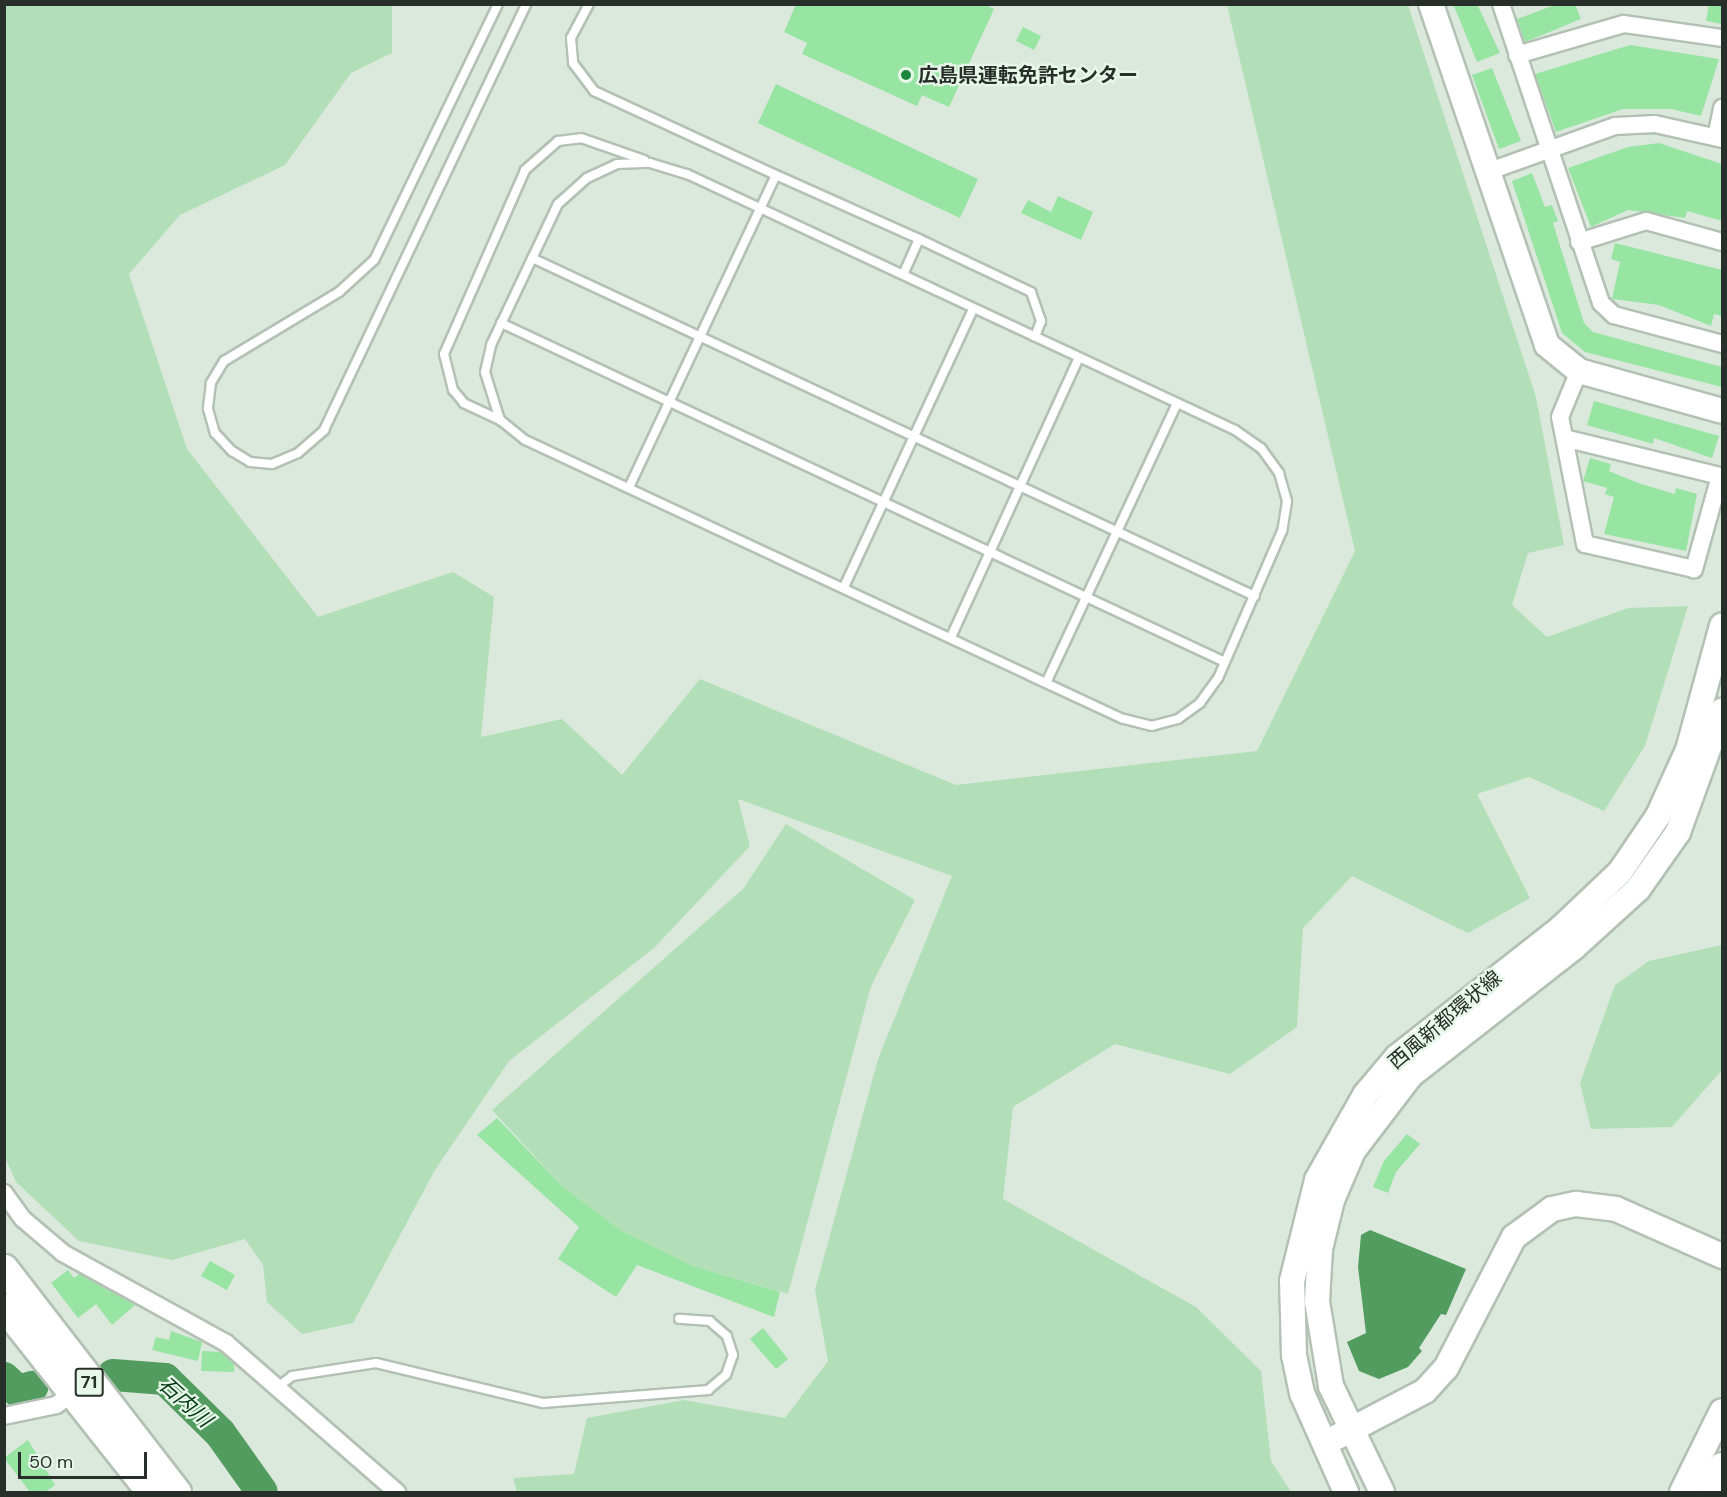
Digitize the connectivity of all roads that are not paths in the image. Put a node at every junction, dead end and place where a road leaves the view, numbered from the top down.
1 (498, 4) edge
2 (526, 4) edge
3 (589, 4) edge
4 (1431, 4) edge
5 (1501, 4) edge
6 (1722, 38) edge
7 (1517, 55) junction
8 (1722, 108) edge
9 (1719, 138) edge
10 (1548, 149) junction
11 (650, 163) junction
12 (1486, 172) junction
13 (776, 175) junction
14 (760, 208) junction
15 (919, 239) junction
16 (1580, 242) junction
17 (1722, 242) edge
18 (532, 258) junction
19 (903, 275) junction
20 (974, 309) junction
21 (501, 323) junction
22 (700, 336) junction
23 (1035, 337) junction
24 (1722, 344) edge
25 (1079, 358) junction
26 (1579, 371) junction
27 (669, 401) junction
28 (1177, 403) junction
29 (1722, 411) edge
30 (500, 420) junction
31 (915, 436) junction
32 (1568, 439) junction
33 (1021, 485) junction
34 (628, 487) junction
35 (884, 502) junction
36 (1117, 531) junction
37 (990, 552) junction
38 (844, 586) junction
39 (1255, 596) junction
40 (1086, 597) junction
41 (1722, 626) edge
42 (951, 637) junction
43 (1225, 662) junction
44 (1046, 682) junction
45 (1722, 711) edge
46 (4, 1193) edge
47 (1722, 1256) edge
48 (4, 1268) edge
49 (4, 1306) edge
50 (679, 1319) dead end
51 (275, 1390) junction
52 (71, 1395) junction
53 (1722, 1411) edge
54 (4, 1416) edge
55 (1350, 1432) junction
56 (1323, 1444) junction
57 (1722, 1465) edge
58 (150, 1492) edge
59 (177, 1492) edge
60 (397, 1492) edge
61 (1346, 1492) edge
62 (1382, 1492) edge
63 (1682, 1492) edge
64 (1708, 1492) edge

1 - 2 lane
3 - 13 lane
4 - 12 street
5 - 7 street
6 - 7 street
7 - 10 street
8 - 9 street
9 - 10 street
10 - 12 street
10 - 16 street
11 - 14 lane
11 - 18 lane
11 - 30 lane
12 - 26 street
13 - 14 lane
13 - 15 lane
14 - 19 lane
14 - 22 lane
15 - 19 lane
15 - 23 lane
16 - 17 street
16 - 24 street
18 - 21 lane
18 - 22 lane
19 - 20 lane
20 - 23 lane
20 - 31 lane
21 - 27 lane
21 - 30 lane
22 - 27 lane
22 - 31 lane
23 - 25 lane
25 - 28 lane
25 - 33 lane
26 - 29 street
26 - 32 street
27 - 34 lane
27 - 35 lane
28 - 36 lane
28 - 39 lane
30 - 34 lane
31 - 33 lane
31 - 35 lane
32 - 32 street
33 - 36 lane
33 - 37 lane
34 - 38 lane
35 - 37 lane
35 - 38 lane
36 - 39 lane
36 - 40 lane
37 - 40 lane
37 - 42 lane
38 - 42 lane
39 - 43 lane
40 - 43 lane
40 - 44 lane
41 - 56 street, 西風新都環状線
42 - 44 lane
43 - 44 lane
45 - 55 street, 西風新都環状線
46 - 51 street
47 - 55 street
48 - 59 main road, 71
49 - 52 main road, 71
50 - 51 lane
51 - 60 street
52 - 54 street
52 - 58 main road, 71
53 - 63 street
55 - 56 street
55 - 62 street, 西風新都環状線
56 - 61 street, 西風新都環状線
57 - 64 street

